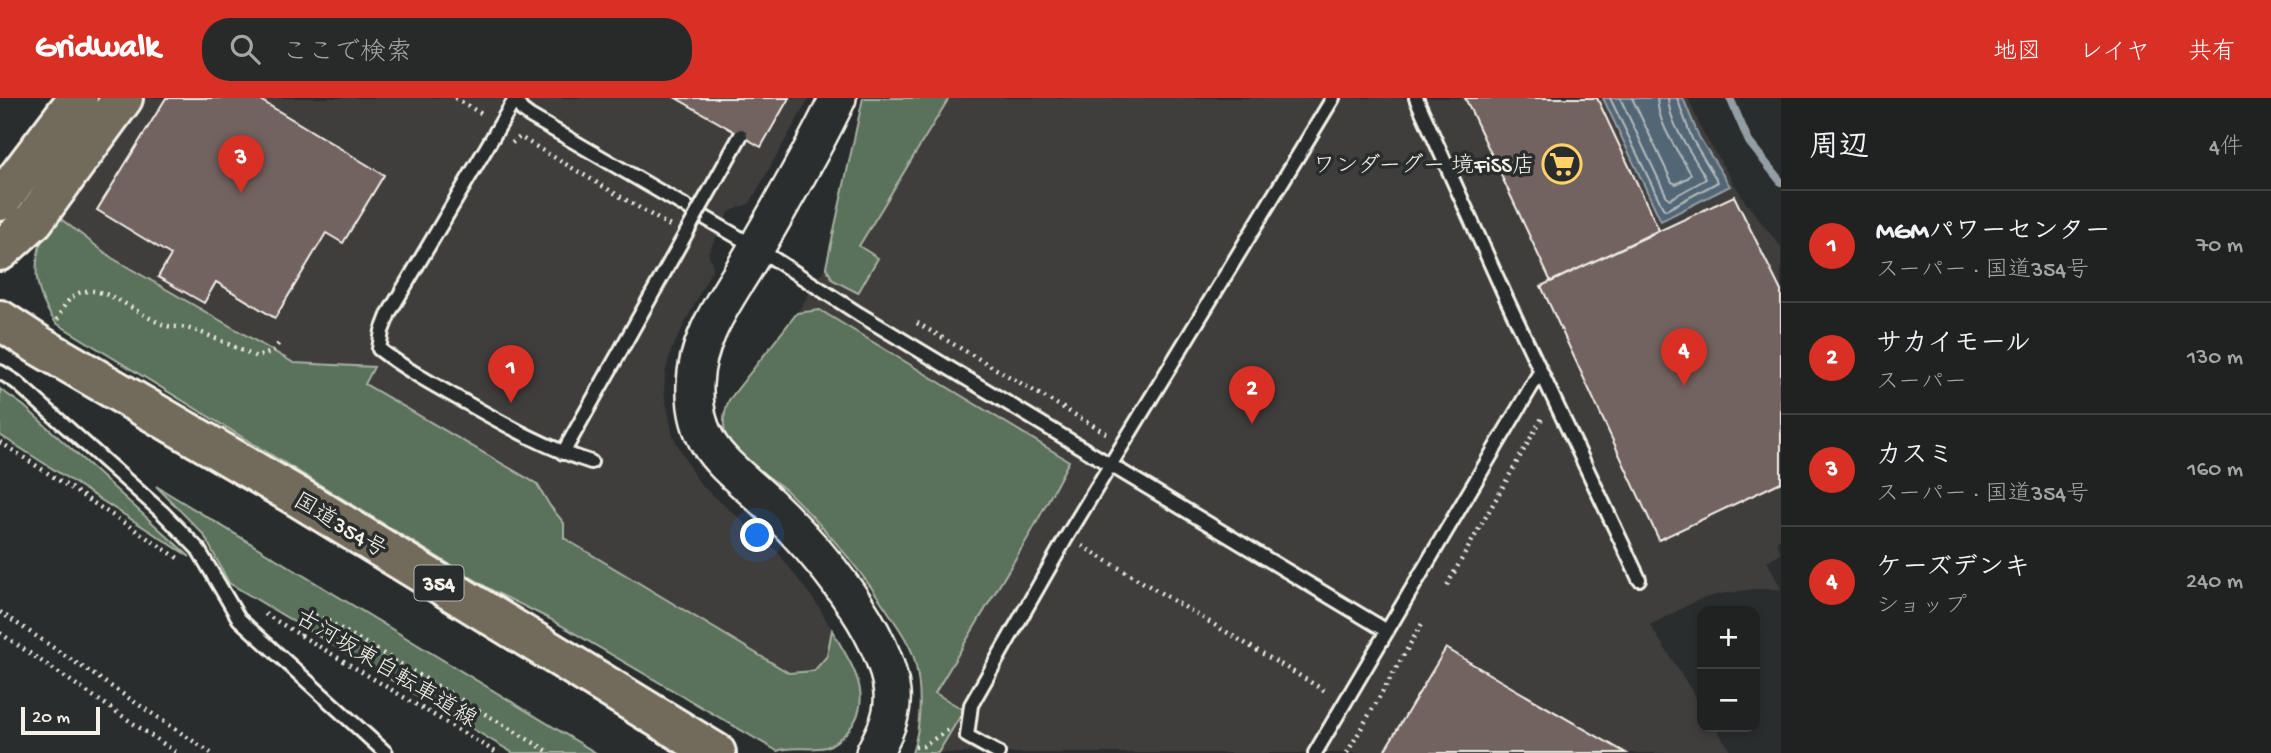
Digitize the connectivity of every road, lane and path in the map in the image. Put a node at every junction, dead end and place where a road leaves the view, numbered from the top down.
1 (78, 98) edge
2 (123, 98) edge
3 (455, 98) edge
4 (838, 98) edge
5 (1333, 98) edge
6 (1416, 98) edge
7 (514, 100) edge
8 (486, 117) dead end
9 (741, 135) dead end
10 (507, 153) dead end
11 (0, 201) edge
12 (674, 229) dead end
13 (757, 248) junction
14 (0, 251) edge
15 (907, 318) dead end
16 (0, 320) edge
17 (56, 323) dead end
18 (280, 342) dead end
19 (0, 372) edge
20 (1540, 372) junction
21 (1543, 416) dead end
22 (1113, 425) dead end
23 (0, 442) edge
24 (563, 453) junction
25 (591, 462) dead end
26 (1111, 465) junction
27 (1078, 544) dead end
28 (183, 562) dead end
29 (1639, 579) dead end
30 (1447, 585) dead end
31 (259, 610) dead end
32 (0, 612) edge
33 (1424, 620) dead end
34 (1387, 631) junction
35 (0, 633) edge
36 (301, 636) junction
37 (1327, 692) dead end
38 (948, 730) dead end
39 (915, 747) dead end
40 (177, 753) edge
41 (211, 753) edge
42 (386, 753) edge
43 (497, 753) edge
44 (551, 753) edge
45 (716, 753) edge
46 (874, 753) edge
47 (998, 753) edge
48 (1315, 753) edge
49 (1347, 753) edge

1 - 11 highway
2 - 14 highway
3 - 8 path
4 - 13 street
5 - 26 lane
6 - 20 lane
7 - 13 lane
7 - 24 lane
9 - 24 lane, bridge
10 - 12 path
13 - 26 lane
13 - 46 street
15 - 22 path
16 - 45 highway, 国道354号 / 354
17 - 18 path
19 - 42 lane
20 - 29 lane
20 - 34 lane
21 - 30 path
23 - 28 path
24 - 25 lane
26 - 34 lane
26 - 47 lane
27 - 37 path
31 - 36 path, 古河坂東自転車道線
32 - 41 path
33 - 49 path
34 - 48 lane
35 - 40 path
36 - 43 path, 古河坂東自転車道線
36 - 44 path
38 - 39 path

